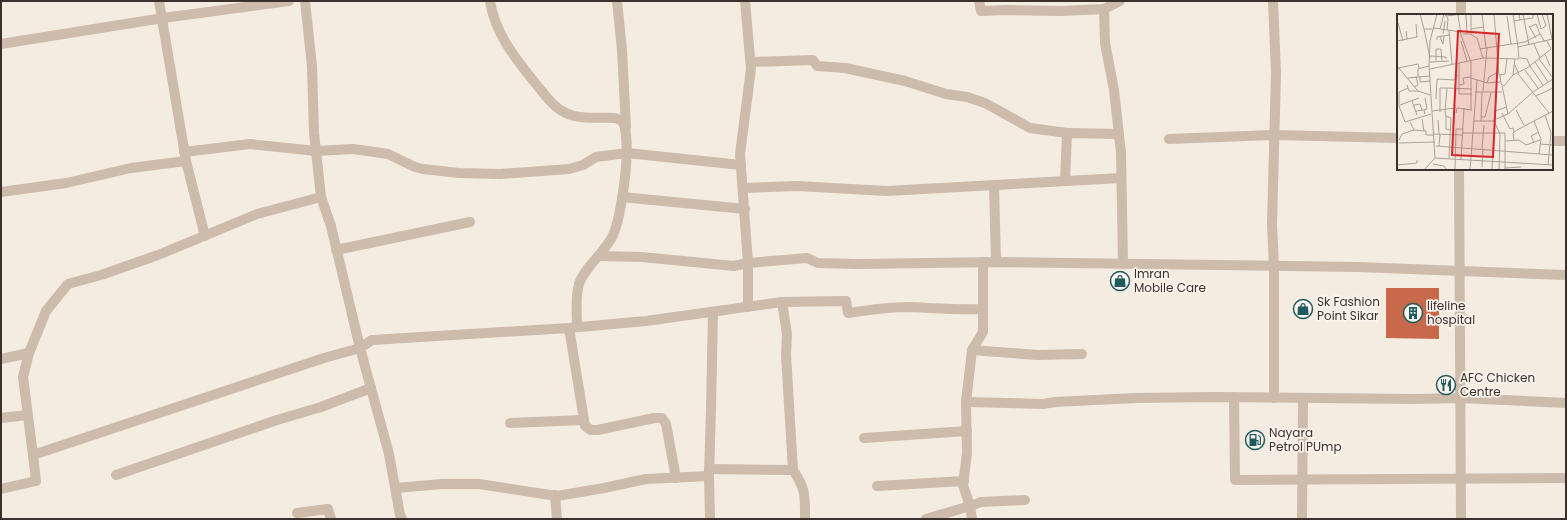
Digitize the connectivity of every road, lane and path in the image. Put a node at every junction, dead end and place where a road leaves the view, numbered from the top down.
1 (159, 1) edge
2 (289, 1) edge
3 (305, 1) edge
4 (490, 1) edge
5 (617, 1) edge
6 (745, 1) edge
7 (979, 1) edge
8 (1120, 1) edge
9 (1272, 1) edge
10 (1461, 1) edge
11 (1092, 5) edge
12 (1104, 9) junction
13 (1461, 14) edge
14 (163, 18) junction
15 (1, 44) edge
16 (751, 62) junction
17 (626, 128) junction
18 (1067, 133) junction
19 (1119, 134) junction
20 (1275, 136) junction
21 (1397, 138) edge
22 (1169, 140) dead end
23 (1553, 141) edge
24 (1566, 141) edge
25 (316, 151) junction
26 (627, 153) junction
27 (185, 156) junction
28 (741, 165) junction
29 (1459, 170) edge
30 (1121, 178) junction
31 (1065, 181) junction
32 (994, 185) junction
33 (743, 188) junction
34 (1, 192) edge
35 (321, 197) junction
36 (622, 197) junction
37 (745, 209) junction
38 (470, 222) dead end
39 (205, 236) junction
40 (336, 250) junction
41 (599, 256) junction
42 (983, 262) junction
43 (996, 262) junction
44 (748, 263) junction
45 (1123, 264) junction
46 (1274, 266) junction
47 (1459, 271) junction
48 (1566, 275) edge
49 (782, 302) junction
50 (748, 307) junction
51 (983, 309) junction
52 (712, 312) junction
53 (573, 327) junction
54 (360, 348) junction
55 (972, 350) junction
56 (29, 353) junction
57 (1082, 354) dead end
58 (1, 359) edge
59 (371, 388) junction
60 (1234, 397) junction
61 (1274, 398) junction
62 (1302, 398) junction
63 (1460, 398) junction
64 (966, 402) junction
65 (1566, 403) edge
66 (28, 415) junction
67 (1, 418) edge
68 (583, 420) junction
69 (510, 423) dead end
70 (967, 432) junction
71 (864, 438) dead end
72 (33, 455) junction
73 (793, 470) junction
74 (709, 473) junction
75 (116, 474) dead end
76 (676, 478) junction
77 (1566, 478) edge
78 (1461, 479) junction
79 (1302, 480) junction
80 (964, 481) junction
81 (877, 486) dead end
82 (396, 488) junction
83 (1, 489) edge
84 (554, 495) junction
85 (1025, 500) dead end
86 (970, 506) junction
87 (297, 513) dead end
88 (331, 519) edge
89 (402, 519) edge
90 (557, 519) edge
91 (710, 519) edge
92 (804, 519) edge
93 (926, 519) edge
94 (972, 519) edge
95 (1302, 519) edge
96 (1461, 519) edge

1 - 14 street
2 - 14 street
3 - 25 street
4 - 17 street
5 - 17 street
6 - 16 street
7 - 11 street
8 - 12 street
9 - 20 street
10 - 13 street
11 - 12 street
12 - 19 street
14 - 15 street
14 - 27 street
16 - 18 street
16 - 28 street
17 - 26 street
18 - 19 street
18 - 31 street
19 - 30 street
20 - 21 street
20 - 22 street
20 - 46 street
23 - 24 street
25 - 26 street
25 - 27 street
25 - 35 street
26 - 28 street
26 - 36 street
27 - 34 street
27 - 39 street
28 - 33 street
29 - 47 street
30 - 31 street
30 - 45 street
31 - 32 street
32 - 33 street
32 - 43 street
33 - 37 street
35 - 39 street
35 - 40 street
36 - 37 street
36 - 41 street
37 - 44 street
38 - 40 street
39 - 56 street
40 - 54 street
41 - 44 street
41 - 53 street
42 - 43 street
42 - 44 street
42 - 51 street
43 - 45 street
44 - 50 street
45 - 46 street
46 - 47 street
46 - 61 street
47 - 48 street
47 - 63 street
49 - 50 street
49 - 51 street
49 - 73 street
50 - 52 street
51 - 55 street
52 - 53 street
52 - 74 street
53 - 54 street
53 - 68 street
54 - 59 street
54 - 72 street
55 - 57 street
55 - 64 street
56 - 58 street
56 - 66 street
59 - 75 street
59 - 82 street
60 - 61 street
60 - 64 street
60 - 79 street
61 - 62 street
62 - 63 street
62 - 79 street
63 - 65 street
63 - 78 street
64 - 70 street
66 - 67 street
66 - 72 street
68 - 69 street
68 - 76 street
70 - 71 street
70 - 80 street
72 - 83 street
73 - 74 street
73 - 92 street
74 - 76 street
74 - 91 street
76 - 84 street
77 - 78 street
78 - 79 street
78 - 96 street
79 - 95 street
80 - 81 street
80 - 86 street
82 - 84 street
82 - 89 street
84 - 90 street
85 - 86 street
86 - 93 street
86 - 94 street
87 - 88 street

